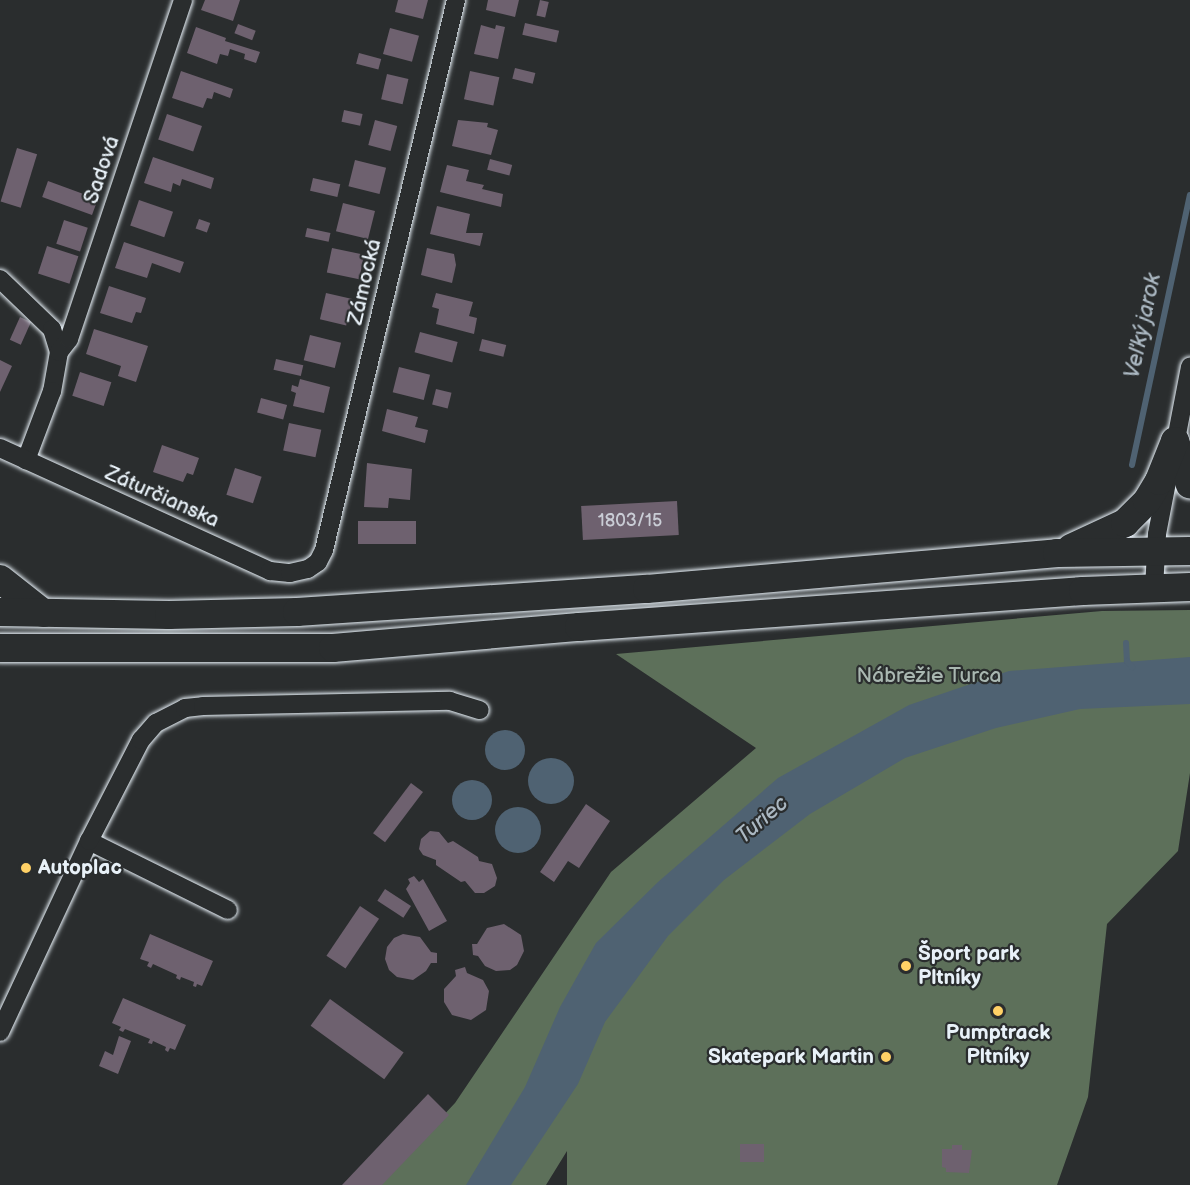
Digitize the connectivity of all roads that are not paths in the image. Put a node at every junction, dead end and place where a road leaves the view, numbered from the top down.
1 (183, 0) edge
2 (456, 0) edge
3 (0, 279) edge
4 (59, 352) junction
5 (1190, 367) edge
6 (1176, 441) junction
7 (0, 448) edge
8 (26, 460) junction
9 (1190, 485) edge
10 (1190, 551) edge
11 (1155, 552) junction
12 (1057, 553) junction
13 (308, 568) joint
14 (0, 579) edge
15 (1190, 587) edge
16 (1154, 589) junction
17 (0, 612) edge
18 (43, 614) junction
19 (4, 652) edge
20 (480, 710) dead end
21 (89, 841) junction
22 (228, 910) dead end
23 (0, 1032) edge

1 - 4 street, Sadová
2 - 13 street, Zámocká
3 - 4 street
4 - 8 street
5 - 6 street
6 - 9 main road
6 - 11 street
6 - 12 main road
7 - 8 street, Záturčianska
8 - 13 street, Záturčianska
10 - 11 main road
11 - 12 main road
11 - 16 street
12 - 18 main road
14 - 18 main road
15 - 16 main road
16 - 19 main road
17 - 18 main road
20 - 21 street
21 - 22 street
21 - 23 street

